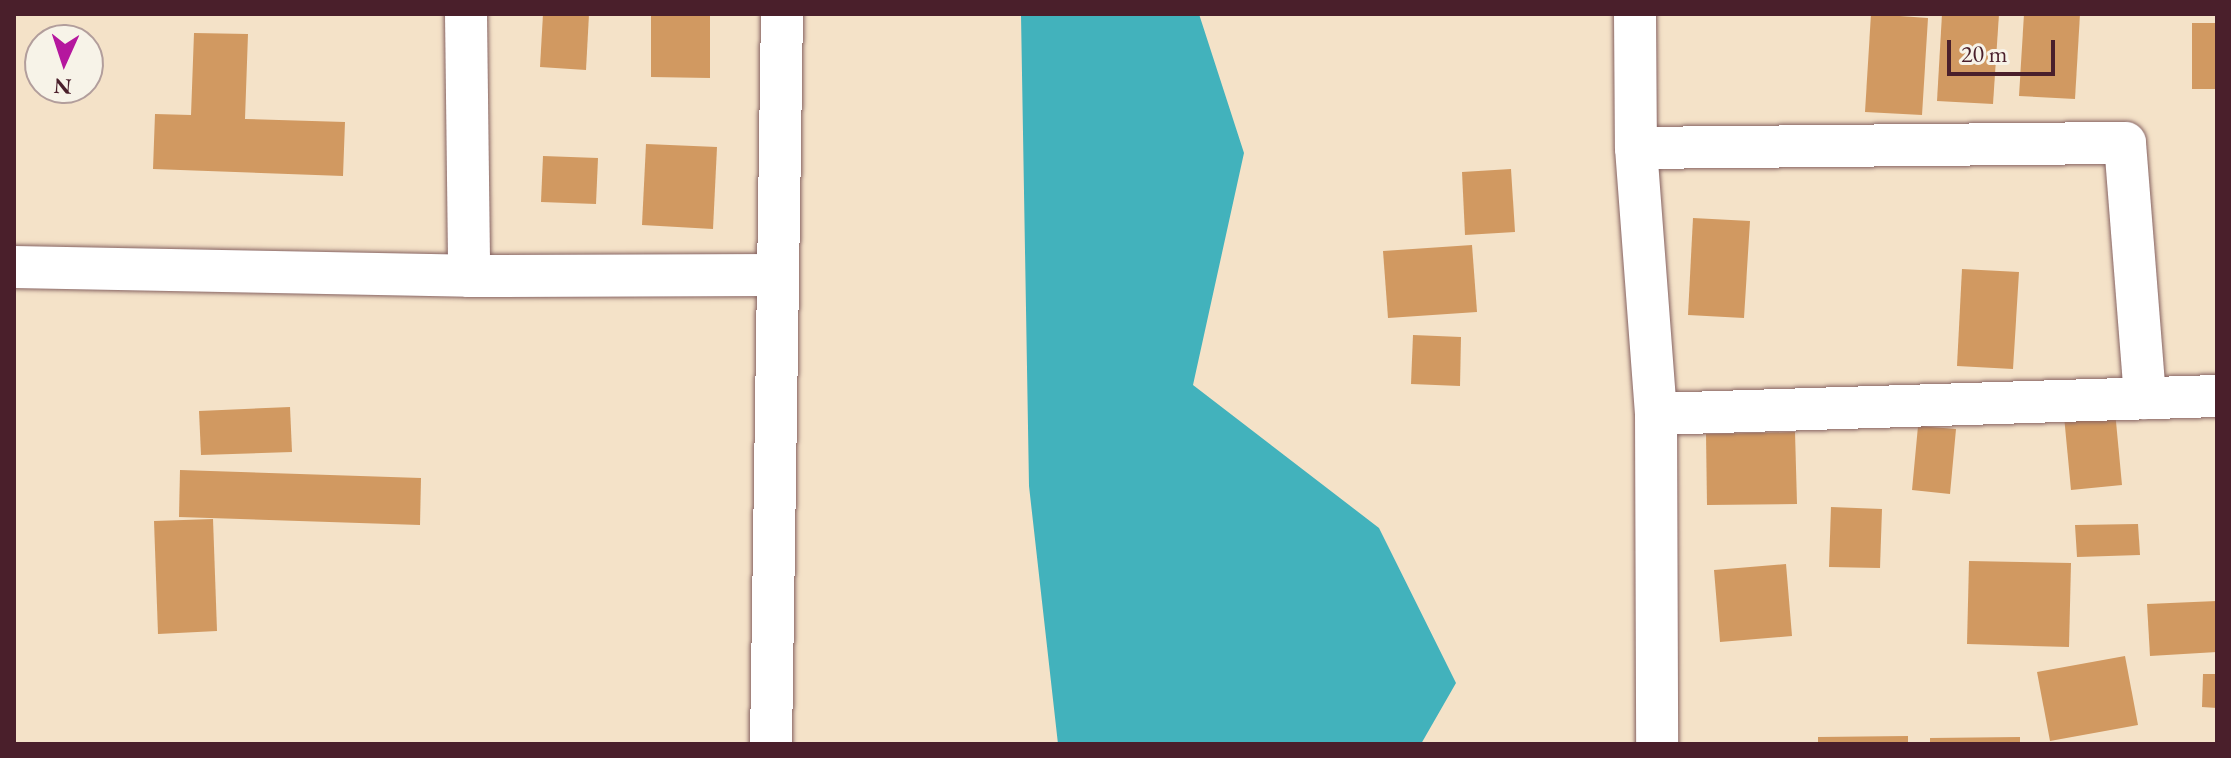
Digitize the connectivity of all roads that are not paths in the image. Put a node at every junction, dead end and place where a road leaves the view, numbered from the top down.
1 (466, 14) edge
2 (782, 14) edge
3 (1635, 14) edge
4 (1636, 148) junction
5 (14, 267) edge
6 (776, 275) junction
7 (469, 276) junction
8 (2217, 396) edge
9 (2145, 398) junction
10 (1656, 414) junction
11 (771, 744) edge
12 (1657, 744) edge

1 - 7 street
2 - 6 street
3 - 4 street
4 - 9 street
4 - 10 street
5 - 7 street
6 - 7 street
6 - 11 street
8 - 9 street
9 - 10 street
10 - 12 street

